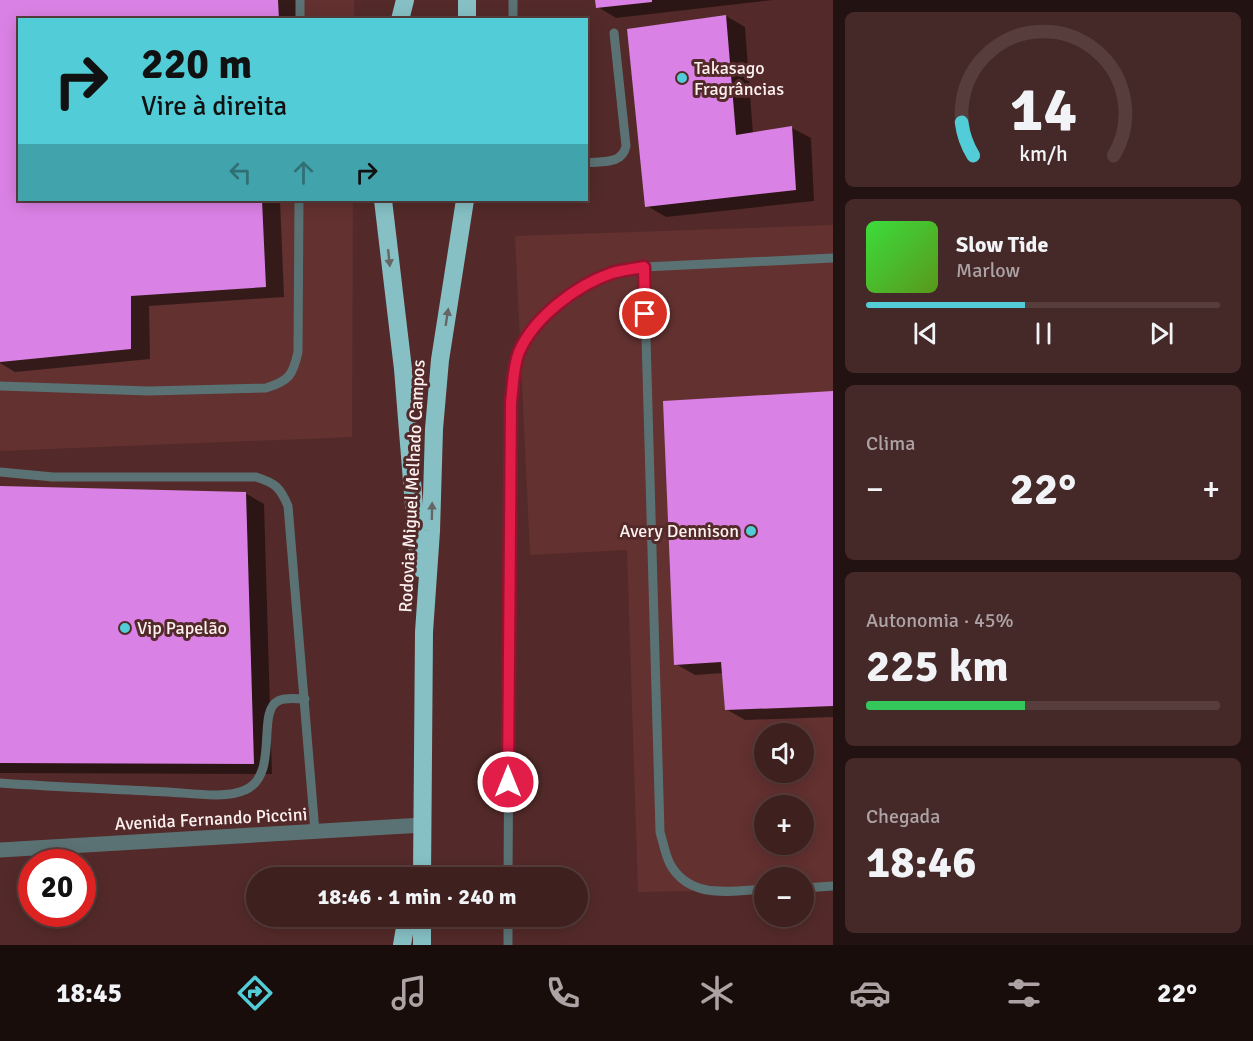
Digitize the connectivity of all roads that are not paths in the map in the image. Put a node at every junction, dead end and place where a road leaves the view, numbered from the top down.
1 (300, 0) edge
2 (405, 0) edge
3 (467, 0) edge
4 (513, 0) edge
5 (300, 18) edge
6 (400, 18) edge
7 (467, 18) edge
8 (513, 18) edge
9 (614, 33) dead end
10 (588, 163) edge
11 (299, 201) edge
12 (383, 201) edge
13 (465, 201) edge
14 (833, 258) edge
15 (644, 267) junction
16 (0, 386) edge
17 (0, 472) edge
18 (424, 633) junction
19 (305, 699) junction
20 (0, 783) edge
21 (423, 825) junction
22 (315, 832) junction
23 (0, 850) edge
24 (420, 867) edge
25 (508, 867) edge
26 (833, 886) edge
27 (814, 887) edge
28 (754, 890) edge
29 (405, 927) edge
30 (422, 927) edge
31 (508, 927) edge
32 (402, 945) edge
33 (422, 945) edge
34 (508, 945) edge

1 - 5 lane
2 - 6 highway
3 - 7 highway
4 - 8 lane
9 - 10 lane
11 - 16 lane
12 -> 18 highway, Rodovia Miguel Melhado Campos
18 -> 13 highway, Rodovia Miguel Melhado Campos
14 - 15 lane
15 - 25 lane
15 - 28 lane
17 - 19 lane
18 - 21 highway, Rodovia Miguel Melhado Campos
19 - 20 lane
19 - 22 lane
21 - 22 street, Avenida Fernando Piccini
21 - 24 highway, Rodovia Miguel Melhado Campos
22 - 23 street, Avenida Fernando Piccini
26 - 27 lane
29 - 32 highway
30 - 33 highway
31 - 34 lane

